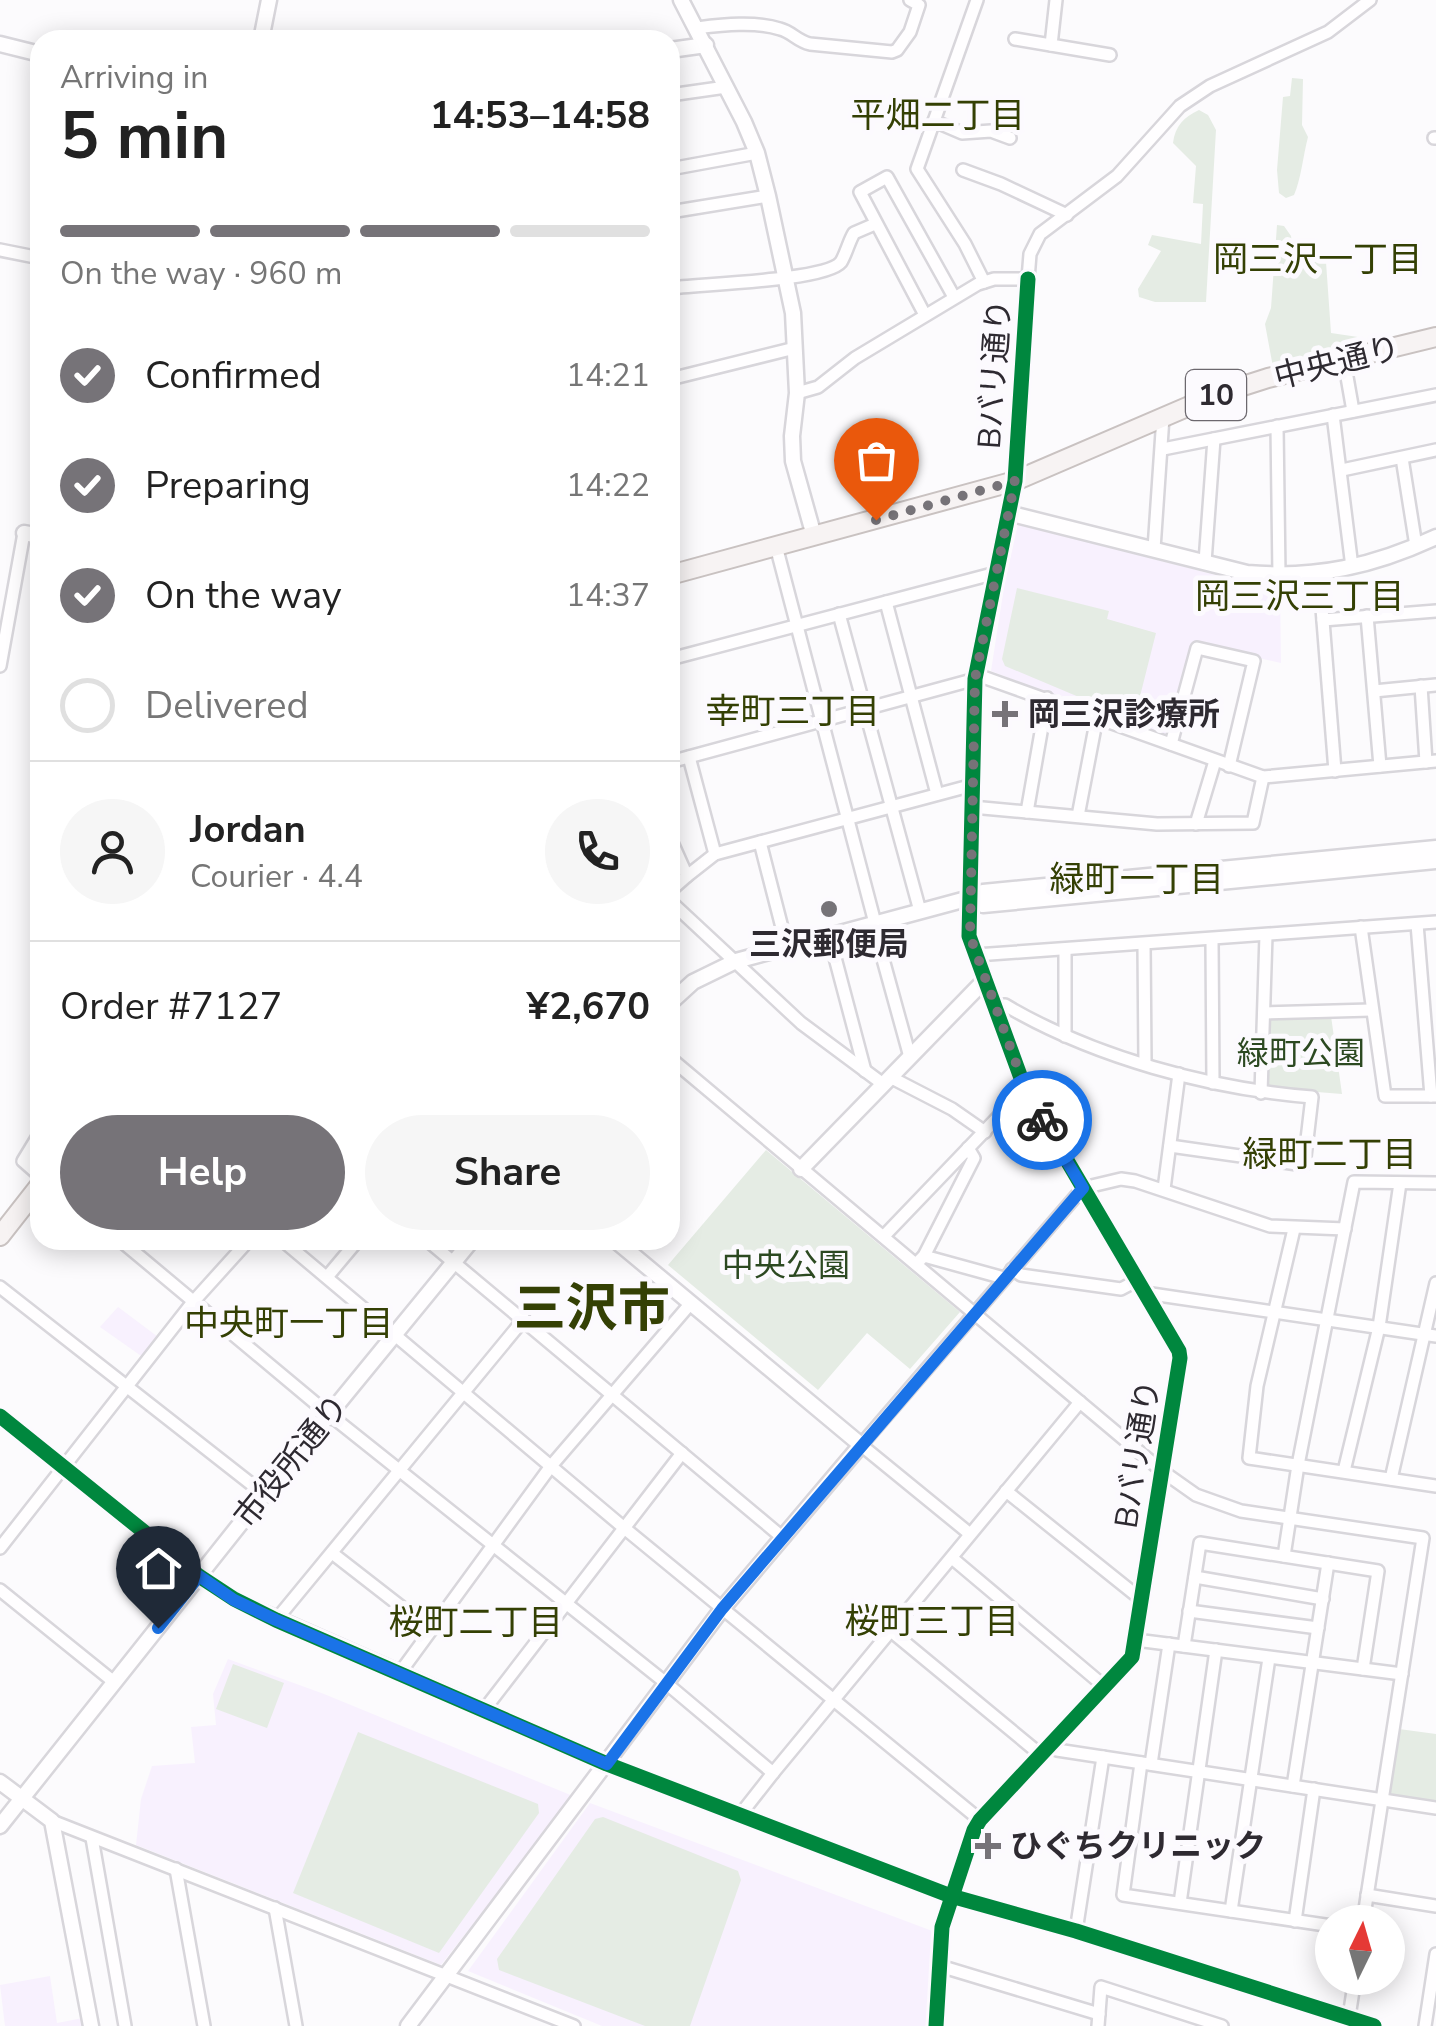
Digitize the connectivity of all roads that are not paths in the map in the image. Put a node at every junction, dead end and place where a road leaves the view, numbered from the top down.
1 (268, 0) edge
2 (681, 0) edge
3 (910, 0) edge
4 (977, 0) edge
5 (1056, 0) edge
6 (1361, 2) edge
7 (696, 28) junction
8 (262, 30) edge
9 (1015, 39) dead end
10 (0, 44) edge
11 (706, 45) junction
12 (1050, 45) junction
13 (680, 49) edge
14 (30, 52) edge
15 (1110, 55) dead end
16 (726, 87) junction
17 (680, 94) edge
18 (934, 121) junction
19 (1010, 138) dead end
20 (757, 152) junction
21 (680, 167) edge
22 (963, 170) dead end
23 (768, 196) junction
24 (680, 210) edge
25 (1067, 214) junction
26 (875, 224) junction
27 (0, 250) edge
28 (30, 256) edge
29 (787, 278) junction
30 (1028, 279) junction
31 (984, 282) junction
32 (680, 287) edge
33 (954, 297) junction
34 (924, 315) junction
35 (1436, 337) edge
36 (795, 348) junction
37 (1344, 360) junction
38 (680, 377) edge
39 (797, 393) junction
40 (1436, 395) edge
41 (1353, 411) junction
42 (1334, 415) junction
43 (1163, 417) junction
44 (1277, 426) junction
45 (1214, 439) junction
46 (1163, 448) junction
47 (1436, 450) edge
48 (1402, 458) junction
49 (1342, 470) junction
50 (1015, 481) junction
51 (1008, 513) junction
52 (24, 534) joint
53 (30, 535) edge
54 (814, 536) junction
55 (1436, 537) edge
56 (776, 546) junction
57 (1416, 546) junction
58 (1154, 549) junction
59 (1206, 562) junction
60 (1352, 567) junction
61 (680, 572) edge
62 (1319, 572) junction
63 (996, 574) junction
64 (1279, 575) junction
65 (886, 602) junction
66 (1436, 611) edge
67 (839, 614) junction
68 (1367, 616) junction
69 (1323, 620) junction
70 (797, 624) junction
71 (680, 656) edge
72 (0, 666) edge
73 (975, 679) junction
74 (1436, 685) edge
75 (1421, 686) junction
76 (1374, 691) junction
77 (912, 697) junction
78 (1047, 698) junction
79 (865, 710) junction
80 (1097, 717) junction
81 (822, 721) junction
82 (1170, 744) junction
83 (689, 757) junction
84 (680, 759) edge
85 (1215, 761) junction
86 (1431, 761) edge
87 (1228, 766) junction
88 (1380, 766) junction
89 (1336, 771) junction
90 (1263, 777) junction
91 (973, 785) junction
92 (937, 794) junction
93 (891, 806) junction
94 (972, 806) junction
95 (1026, 812) junction
96 (1078, 816) junction
97 (847, 818) junction
98 (1196, 824) junction
99 (760, 842) junction
100 (1436, 848) edge
101 (715, 854) junction
102 (680, 860) edge
103 (1436, 861) edge
104 (687, 876) junction
105 (680, 882) edge
106 (970, 898) junction
107 (680, 910) edge
108 (920, 911) junction
109 (1436, 922) edge
110 (874, 923) junction
111 (1417, 924) junction
112 (1360, 927) junction
113 (829, 935) junction
114 (1266, 935) junction
115 (1212, 940) junction
116 (1144, 944) junction
117 (787, 947) junction
118 (1065, 950) junction
119 (976, 955) junction
120 (736, 962) junction
121 (985, 980) junction
122 (680, 994) edge
123 (995, 1006) junction
124 (1372, 1010) junction
125 (1264, 1013) junction
126 (1065, 1036) junction
127 (910, 1057) junction
128 (1145, 1063) junction
129 (680, 1066) edge
130 (866, 1071) junction
131 (1179, 1074) junction
132 (886, 1080) junction
133 (1213, 1083) junction
134 (1025, 1088) junction
135 (1261, 1093) junction
136 (1434, 1096) edge
137 (985, 1132) junction
138 (1170, 1146) junction
139 (968, 1148) junction
140 (802, 1168) junction
141 (1400, 1183) junction
142 (1436, 1183) edge
143 (1083, 1188) junction
144 (1164, 1189) junction
145 (30, 1198) edge
146 (1294, 1229) junction
147 (1344, 1229) junction
148 (0, 1236) edge
149 (884, 1236) junction
150 (132, 1250) edge
151 (239, 1250) edge
152 (294, 1250) edge
153 (350, 1250) edge
154 (439, 1250) edge
155 (464, 1250) edge
156 (627, 1250) edge
157 (920, 1260) junction
158 (454, 1262) junction
159 (1008, 1274) junction
160 (327, 1277) junction
161 (1436, 1283) edge
162 (1142, 1286) junction
163 (0, 1287) edge
164 (194, 1302) junction
165 (690, 1304) junction
166 (1274, 1311) junction
167 (974, 1314) junction
168 (524, 1319) junction
169 (1326, 1319) junction
170 (1379, 1327) junction
171 (394, 1334) junction
172 (1431, 1335) edge
173 (129, 1387) junction
174 (465, 1392) junction
175 (612, 1394) junction
176 (1080, 1402) junction
177 (329, 1414) junction
178 (0, 1416) edge
179 (860, 1444) junction
180 (682, 1454) junction
181 (1298, 1464) junction
182 (66, 1466) junction
183 (552, 1466) junction
184 (400, 1470) junction
185 (1344, 1471) junction
186 (1162, 1472) junction
187 (1391, 1478) junction
188 (1436, 1486) edge
189 (1006, 1491) junction
190 (264, 1494) junction
191 (1290, 1518) junction
192 (623, 1527) junction
193 (970, 1534) junction
194 (782, 1538) junction
195 (1429, 1538) edge
196 (494, 1545) junction
197 (0, 1548) edge
198 (332, 1552) junction
199 (1284, 1556) junction
200 (952, 1558) junction
201 (1328, 1563) junction
202 (199, 1576) junction
203 (1195, 1577) junction
204 (0, 1590) edge
205 (1323, 1599) junction
206 (1142, 1600) junction
207 (566, 1602) junction
208 (722, 1609) junction
209 (1189, 1611) junction
210 (276, 1620) junction
211 (1318, 1628) junction
212 (430, 1630) junction
213 (892, 1631) junction
214 (1136, 1640) junction
215 (1169, 1644) junction
216 (1184, 1646) junction
217 (1216, 1650) junction
218 (1269, 1658) junction
219 (1313, 1664) junction
220 (1363, 1669) junction
221 (399, 1674) junction
222 (1402, 1674) junction
223 (114, 1682) junction
224 (666, 1683) junction
225 (1104, 1686) junction
226 (835, 1700) junction
227 (484, 1710) junction
228 (1045, 1750) junction
229 (1103, 1757) junction
230 (607, 1764) junction
231 (1146, 1764) junction
232 (1200, 1772) junction
233 (774, 1773) junction
234 (1251, 1780) junction
235 (0, 1782) edge
236 (1294, 1786) junction
237 (1314, 1789) junction
238 (21, 1798) junction
239 (1383, 1800) junction
240 (1436, 1808) edge
241 (740, 1815) junction
242 (980, 1820) junction
243 (52, 1821) junction
244 (0, 1826) edge
245 (92, 1838) junction
246 (176, 1869) junction
247 (1367, 1894) junction
248 (952, 1896) junction
249 (1180, 1904) junction
250 (1365, 1905) edge
251 (1436, 1906) edge
252 (276, 1908) junction
253 (1230, 1912) junction
254 (1295, 1920) junction
255 (1315, 1923) edge
256 (1076, 1931) junction
257 (1436, 1954) edge
258 (940, 1966) junction
259 (447, 1976) junction
260 (1352, 1995) edge
261 (545, 2014) junction
262 (1098, 2020) edge
263 (1348, 2022) edge
264 (91, 2026) edge
265 (126, 2026) edge
266 (204, 2026) edge
267 (296, 2026) edge
268 (408, 2026) edge
269 (536, 2026) edge
270 (574, 2026) edge
271 (936, 2026) edge
272 (1222, 2026) edge
273 (1374, 2026) edge
274 (1425, 2026) edge

1 - 8 street
2 - 7 street
3 - 7 street
4 - 18 street
5 - 12 street
6 - 25 street
7 - 11 street
9 - 12 street
10 - 14 street
11 - 13 street
11 - 16 street
12 - 15 street
16 - 17 street
16 - 20 street
18 - 19 street
18 - 31 street
20 - 21 street
20 - 23 street
22 - 25 street
23 - 24 street
23 - 29 street
25 - 30 street
26 - 29 street
26 - 33 street
26 - 34 street
27 - 28 street
29 - 32 street
29 - 36 street
30 - 31 street
30 - 50 street, Bバリ通り
31 - 33 street
33 - 34 street
34 - 39 street
35 - 37 main road, 中央通り / 10
36 - 38 street
36 - 39 street
37 - 41 street
37 - 43 main road, 中央通り / 10
39 - 54 street
40 - 41 street
41 - 42 street
42 - 44 street
42 - 49 street
43 - 46 street
43 - 50 main road, 中央通り / 10
44 - 45 street
44 - 64 street
45 - 46 street
45 - 59 street
46 - 58 street
47 - 48 street
48 - 49 street
48 - 57 street
49 - 60 street
50 - 51 street, Bバリ通り
50 - 54 main road, 中央通り / 10
51 - 58 street
51 - 63 street, Bバリ通り
52 - 53 street
52 - 72 street
54 - 56 main road, 中央通り / 10
55 - 57 street
56 - 61 main road, 中央通り / 10
56 - 70 street
57 - 60 street
58 - 59 street
59 - 64 street
60 - 62 street
62 - 64 street
62 - 69 street
63 - 65 street
63 - 73 street, Bバリ通り
65 - 67 street
65 - 77 street
66 - 68 street
67 - 70 street
67 - 79 street
68 - 69 street
68 - 76 street
69 - 89 street
70 - 71 street
70 - 81 street
73 - 77 street
73 - 78 street
73 - 91 street, Bバリ通り
74 - 75 street
75 - 76 street
75 - 86 street
76 - 88 street
77 - 79 street
77 - 92 street
78 - 80 street
78 - 95 street
79 - 81 street
79 - 93 street
80 - 82 street
80 - 96 street
81 - 83 street
81 - 97 street
82 - 85 street
82 - 87 street
83 - 84 street
83 - 101 street
85 - 87 street
85 - 98 street
86 - 88 street
87 - 90 street
88 - 89 street
89 - 90 street
90 - 98 street
91 - 92 street
91 - 94 street, Bバリ通り
92 - 93 street
93 - 97 street
93 - 108 street
94 - 95 street
94 - 106 street, Bバリ通り
95 - 96 street
96 - 98 street
97 - 99 street
97 - 110 street
99 - 101 street
99 - 117 street
100 - 106 street
101 - 104 street
102 - 104 street
103 - 106 street
104 - 105 street
106 - 108 street
106 - 119 street, Bバリ通り
107 - 120 street
108 - 110 street
109 - 111 street
110 - 113 street
110 - 127 street
111 - 112 street
111 - 136 street
112 - 114 street
112 - 124 street
113 - 117 street
113 - 130 street
114 - 115 street
114 - 125 street
115 - 116 street
115 - 133 street
116 - 118 street
116 - 128 street
117 - 120 street
118 - 119 street
118 - 126 street
119 - 121 street, Bバリ通り
120 - 122 street
120 - 130 street
121 - 123 street, Bバリ通り
121 - 127 street
123 - 126 street
123 - 134 street, Bバリ通り
124 - 125 street
124 - 136 street
125 - 135 street
126 - 128 street
127 - 132 street
128 - 131 street
129 - 140 street
130 - 132 street
131 - 133 street
131 - 138 street
132 - 137 street
132 - 140 street
133 - 135 street
134 - 137 street
134 - 143 street, Bバリ通り
135 - 138 street
137 - 139 street
138 - 144 street
139 - 149 street
139 - 157 street
140 - 149 street
141 - 142 street
141 - 147 street
141 - 170 street
143 - 144 street
143 - 159 street
143 - 162 street, Bバリ通り
144 - 146 street
145 - 148 main road
146 - 147 street
146 - 166 street
147 - 169 street
149 - 157 street
150 - 164 street
151 - 164 street
152 - 160 street
153 - 160 street
154 - 158 street
155 - 158 street, 市役所通り
156 - 165 street
157 - 159 street
157 - 167 street
158 - 168 street
158 - 171 street, 市役所通り
159 - 162 street
159 - 167 street
160 - 171 street
161 - 172 street
162 - 166 street
162 - 186 street, Bバリ通り
163 - 173 street
164 - 173 street
164 - 177 street
165 - 175 street
165 - 179 street
166 - 169 street
166 - 181 street
167 - 176 street
167 - 179 street
168 - 174 street
168 - 175 street
169 - 170 street
169 - 181 street
170 - 172 street
170 - 185 street
171 - 174 street
171 - 177 street, 市役所通り
172 - 187 street
173 - 182 street
173 - 190 street
174 - 183 street
174 - 184 street
175 - 180 street
175 - 183 street
176 - 186 street
176 - 189 street
177 - 184 street
177 - 190 street, 市役所通り
178 - 182 street
179 - 193 street
179 - 194 street
180 - 192 street
180 - 194 street
181 - 185 street
181 - 191 street
182 - 197 street
182 - 202 street
183 - 192 street
183 - 196 street
184 - 196 street
184 - 198 street
185 - 187 street
186 - 191 street
186 - 206 street, Bバリ通り
187 - 188 street
189 - 193 street
189 - 206 street
190 - 202 street, 市役所通り
191 - 195 street
191 - 199 street
192 - 207 street
192 - 208 street
193 - 200 street
194 - 208 street
195 - 222 street
196 - 207 street
196 - 212 street
198 - 210 street
198 - 212 street
199 - 201 street
199 - 203 street
200 - 213 street
200 - 225 street
201 - 205 street
201 - 220 street
202 - 210 street
202 - 223 street, 市役所通り
203 - 205 street
203 - 209 street
204 - 223 street
205 - 211 street
206 - 214 street, Bバリ通り
207 - 224 street
207 - 227 street
208 - 224 street
208 - 226 street
209 - 211 street
209 - 216 street
210 - 221 street
211 - 219 street
212 - 221 street
213 - 226 street
213 - 228 street
214 - 215 street
214 - 225 street, Bバリ通り
215 - 216 street
215 - 231 street
216 - 217 street
217 - 218 street
217 - 232 street
218 - 219 street
218 - 234 street
219 - 220 street
219 - 236 street
220 - 222 street
221 - 227 street
222 - 239 street
223 - 238 street, 市役所通り
224 - 230 street
224 - 233 street
225 - 228 street, Bバリ通り
226 - 233 street
226 - 242 street
227 - 230 street
228 - 229 street
228 - 242 street, Bバリ通り
229 - 231 street
229 - 256 street
230 - 241 street
230 - 259 street
231 - 232 street
231 - 249 street
232 - 234 street
232 - 249 street
233 - 241 street
234 - 236 street
234 - 253 street
235 - 238 street
236 - 237 street
237 - 239 street
237 - 254 street
238 - 243 street
238 - 244 street, 市役所通り
239 - 240 street
239 - 247 street
241 - 248 street
242 - 248 street, Bバリ通り
243 - 245 street
243 - 264 street
245 - 246 street
245 - 265 street
246 - 252 street
246 - 266 street
247 - 250 street
247 - 251 street
248 - 256 street
248 - 258 street, Bバリ通り
249 - 253 street
252 - 259 street
252 - 267 street
253 - 254 street
254 - 255 street
256 - 263 street
257 - 274 street
258 - 262 street
258 - 271 street, Bバリ通り
259 - 261 street
259 - 268 street
260 - 263 street
261 - 269 street
261 - 270 street
262 - 272 street
263 - 273 street

